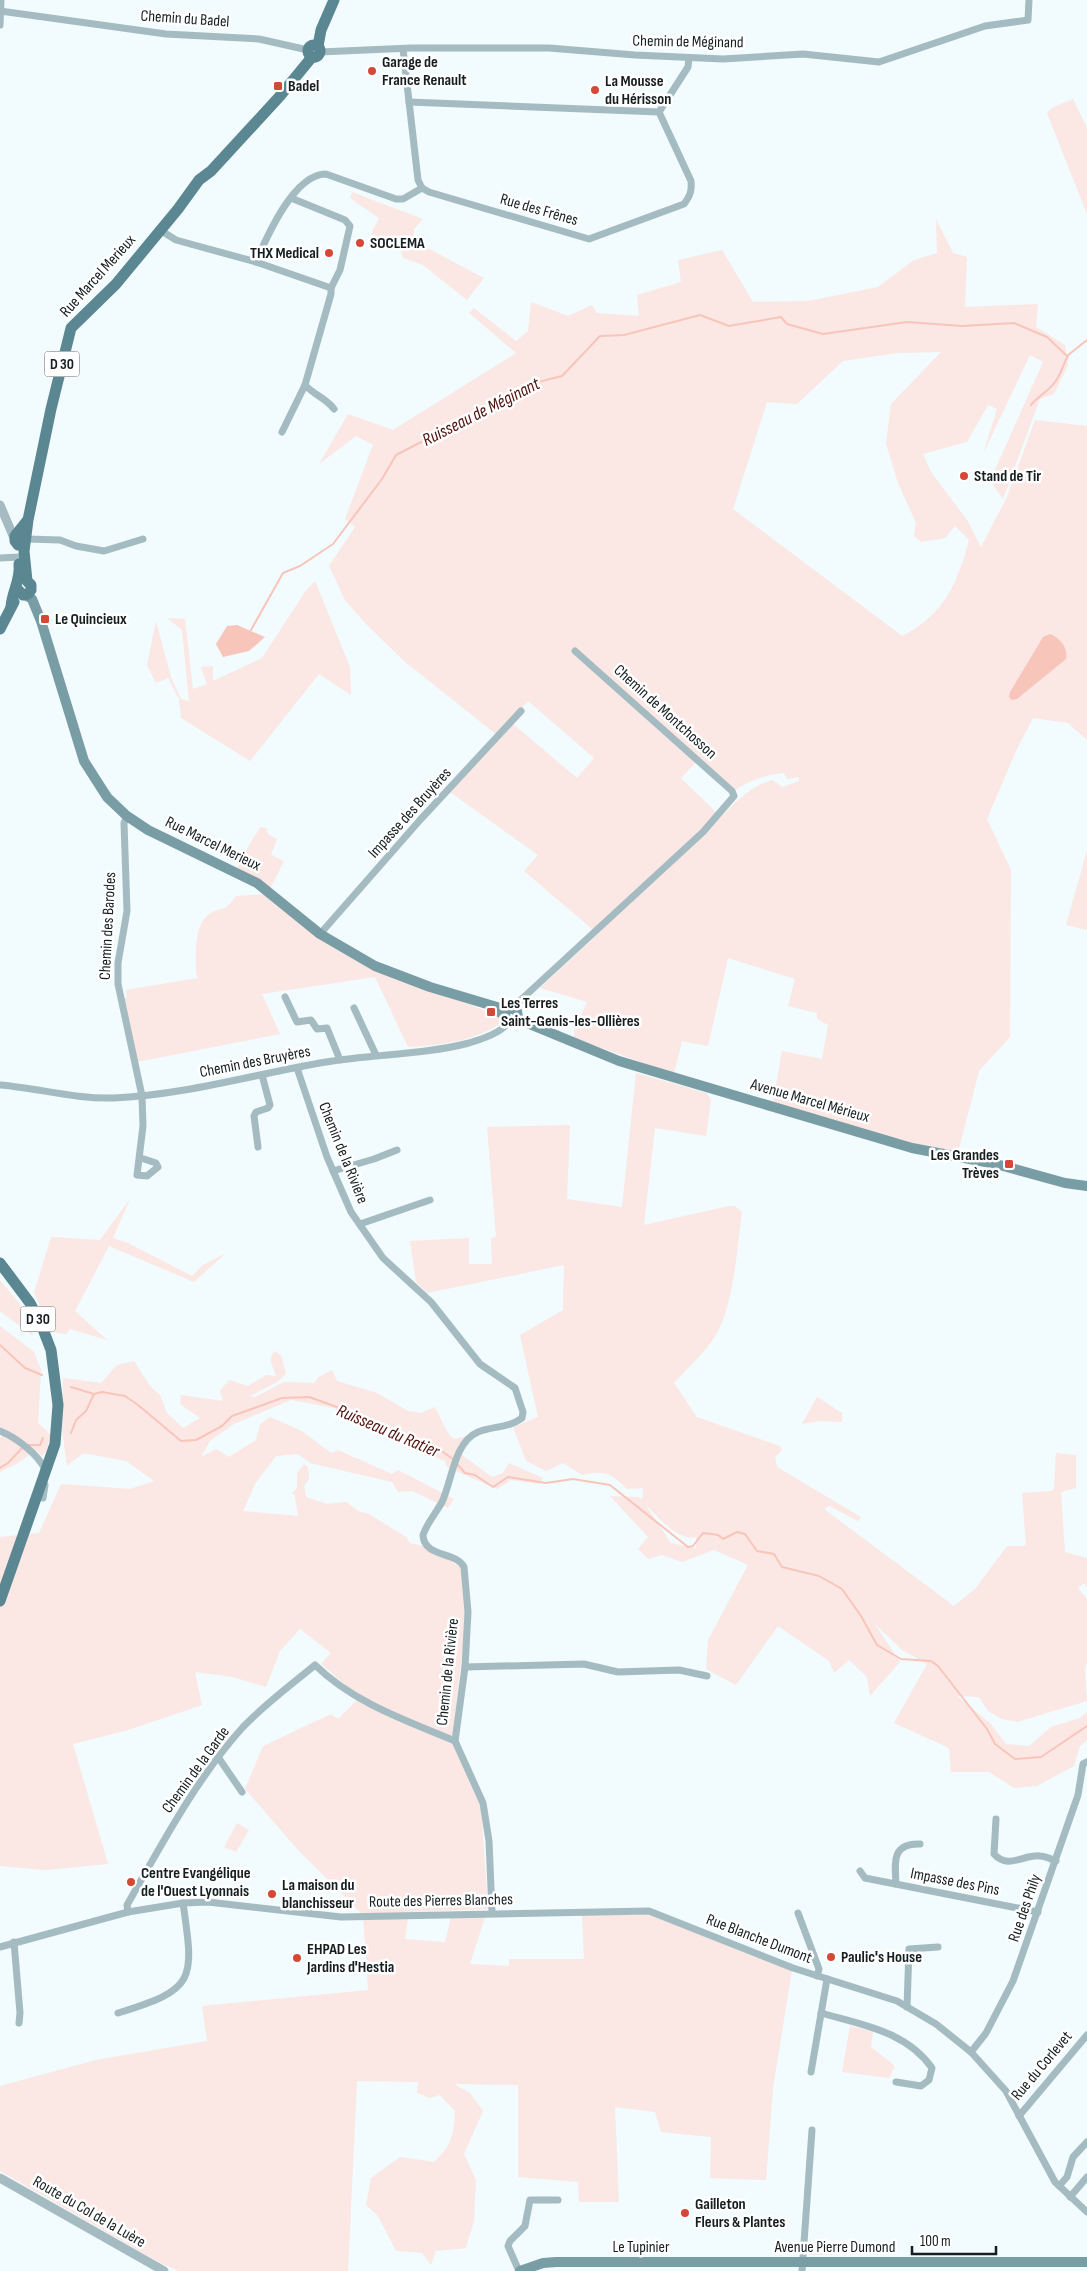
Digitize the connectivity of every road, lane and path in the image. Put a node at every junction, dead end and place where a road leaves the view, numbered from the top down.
1 (1, 0) edge
2 (334, 0) edge
3 (1030, 0) edge
4 (1, 12) edge
5 (0, 25) edge
6 (403, 49) junction
7 (315, 51) junction
8 (689, 58) junction
9 (409, 102) junction
10 (659, 112) junction
11 (422, 188) junction
12 (291, 198) junction
13 (160, 230) junction
14 (256, 262) junction
15 (330, 288) junction
16 (305, 385) junction
17 (334, 409) dead end
18 (282, 432) dead end
19 (0, 505) edge
20 (21, 538) junction
21 (142, 539) dead end
22 (19, 557) junction
23 (0, 558) edge
24 (24, 589) junction
25 (0, 629) edge
26 (575, 651) dead end
27 (521, 711) dead end
28 (734, 796) joint
29 (127, 816) junction
30 (320, 934) junction
31 (285, 997) dead end
32 (354, 1008) dead end
33 (511, 1015) junction
34 (376, 1056) junction
35 (340, 1060) junction
36 (297, 1068) junction
37 (262, 1075) junction
38 (0, 1085) edge
39 (142, 1096) junction
40 (258, 1147) dead end
41 (397, 1150) dead end
42 (141, 1158) dead end
43 (333, 1170) junction
44 (1087, 1186) edge
45 (430, 1200) dead end
46 (360, 1224) junction
47 (0, 1263) edge
48 (0, 1431) edge
49 (56, 1440) junction
50 (45, 1460) junction
51 (43, 1498) junction
52 (22, 1541) junction
53 (0, 1601) edge
54 (465, 1667) junction
55 (708, 1676) dead end
56 (455, 1741) junction
57 (218, 1757) junction
58 (1085, 1763) edge
59 (242, 1792) dead end
60 (996, 1819) dead end
61 (920, 1844) dead end
62 (1056, 1861) junction
63 (860, 1871) dead end
64 (896, 1884) junction
65 (183, 1903) junction
66 (649, 1911) joint
67 (128, 1912) junction
68 (492, 1912) junction
69 (1038, 1912) junction
70 (798, 1913) dead end
71 (14, 1942) junction
72 (0, 1947) edge
73 (938, 1947) dead end
74 (817, 1976) junction
75 (827, 1979) junction
76 (907, 2007) junction
77 (118, 2013) dead end
78 (821, 2013) junction
79 (19, 2022) dead end
80 (1087, 2035) edge
81 (971, 2052) junction
82 (811, 2072) dead end
83 (896, 2082) dead end
84 (1019, 2116) junction
85 (812, 2130) dead end
86 (1087, 2142) edge
87 (1087, 2177) edge
88 (0, 2178) edge
89 (1059, 2186) junction
90 (1070, 2196) junction
91 (558, 2200) dead end
92 (1087, 2212) edge
93 (762, 2262) joint
94 (1087, 2262) edge
95 (605, 2266) edge
96 (803, 2267) edge
97 (1005, 2267) edge
98 (525, 2270) edge
99 (164, 2271) edge

1 - 4 street
2 - 7 main road, Rue Marcel Merieux / D 30
3 - 8 street, Chemin de Méginand
4 - 5 street
4 - 7 street, Chemin du Badel
6 - 7 street, Chemin de Méginand
6 - 8 street, Chemin de Méginand
6 - 9 street
7 - 13 main road, Rue Marcel Merieux / D 30
8 - 10 street
9 - 10 street
9 - 11 street
10 - 11 street, Rue des Frênes
11 - 12 street
12 - 14 street
12 - 15 street
13 - 14 street
13 - 20 main road, Rue Marcel Merieux / D 30
14 - 15 street
15 - 16 street
16 - 17 street
16 - 18 street
19 - 20 street
20 - 21 street
20 - 22 main road, Rue Marcel Merieux / D 30
20 - 24 main road, Rue Marcel Merieux / D 30
22 - 23 street
22 - 24 main road, Rue Marcel Merieux / D 30
24 - 25 main road, D 30
24 - 29 main road, Rue Marcel Merieux
26 - 28 street, Chemin de Montchosson
27 - 30 street, Impasse des Bruyères
28 - 33 street, Chemin des Bruyères
29 - 30 main road, Rue Marcel Merieux
29 - 39 street, Chemin des Barodes
30 - 33 main road, Rue Marcel Merieux
31 - 35 street
32 - 34 street
33 - 34 street, Chemin des Bruyères
33 - 44 main road, Avenue Marcel Mérieux
34 - 35 street, Chemin des Bruyères
35 - 36 street, Chemin des Bruyères
36 - 37 street, Chemin des Bruyères
36 - 43 street, Chemin de la Rivière
37 - 39 street, Chemin des Bruyères
37 - 40 street
38 - 39 street, Chemin des Bruyères
39 - 42 street, Chemin des Barodes
41 - 43 street
43 - 46 street, Chemin de la Rivière
45 - 46 street
46 - 54 street, Chemin de la Rivière
47 - 49 main road, D 30
48 - 50 street
49 - 50 main road, D 30
49 - 51 main road, D 30
50 - 51 street
50 - 52 main road, D 30
51 - 52 main road, D 30
52 - 53 main road, D 30
54 - 55 street
54 - 56 street, Chemin de la Rivière
56 - 57 street, Chemin de la Garde
56 - 68 street, Chemin de la Rivière
57 - 59 street
57 - 67 street, Chemin de la Garde
58 - 62 street, Rue des Phily
60 - 62 street
61 - 64 street, Impasse des Pins
62 - 69 street, Rue des Phily
63 - 64 street, Impasse des Pins
64 - 69 street, Impasse des Pins
65 - 67 street, Route des Pierres Blanches
65 - 68 street, Route des Pierres Blanches
65 - 77 street
66 - 68 street, Route des Pierres Blanches
66 - 74 street, Rue Blanche Dumont
67 - 71 street, Route des Pierres Blanches
69 - 81 street, Rue des Phily
70 - 74 street
71 - 72 street, Route des Pierres Blanches
71 - 79 street
73 - 76 street
74 - 75 street, Rue Blanche Dumont
75 - 76 street, Rue Blanche Dumont
75 - 78 street
76 - 81 street, Rue Blanche Dumont
78 - 82 street
78 - 83 street
80 - 84 street, Rue du Corlevet
81 - 84 street, Rue Blanche Dumont
84 - 89 street, Rue Blanche Dumont
85 - 96 street
86 - 89 street
87 - 90 street
88 - 99 street, Route du Col de la Luère
89 - 90 street, Rue Blanche Dumont
90 - 92 street, Rue Blanche Dumont
91 - 98 street, Le Tupinier
93 - 95 main road, Le Tupinier
93 - 96 main road, Avenue Pierre Dumond
94 - 97 main road, Avenue Pierre Dumond
95 - 98 main road, Le Tupinier
96 - 97 main road, Avenue Pierre Dumond

